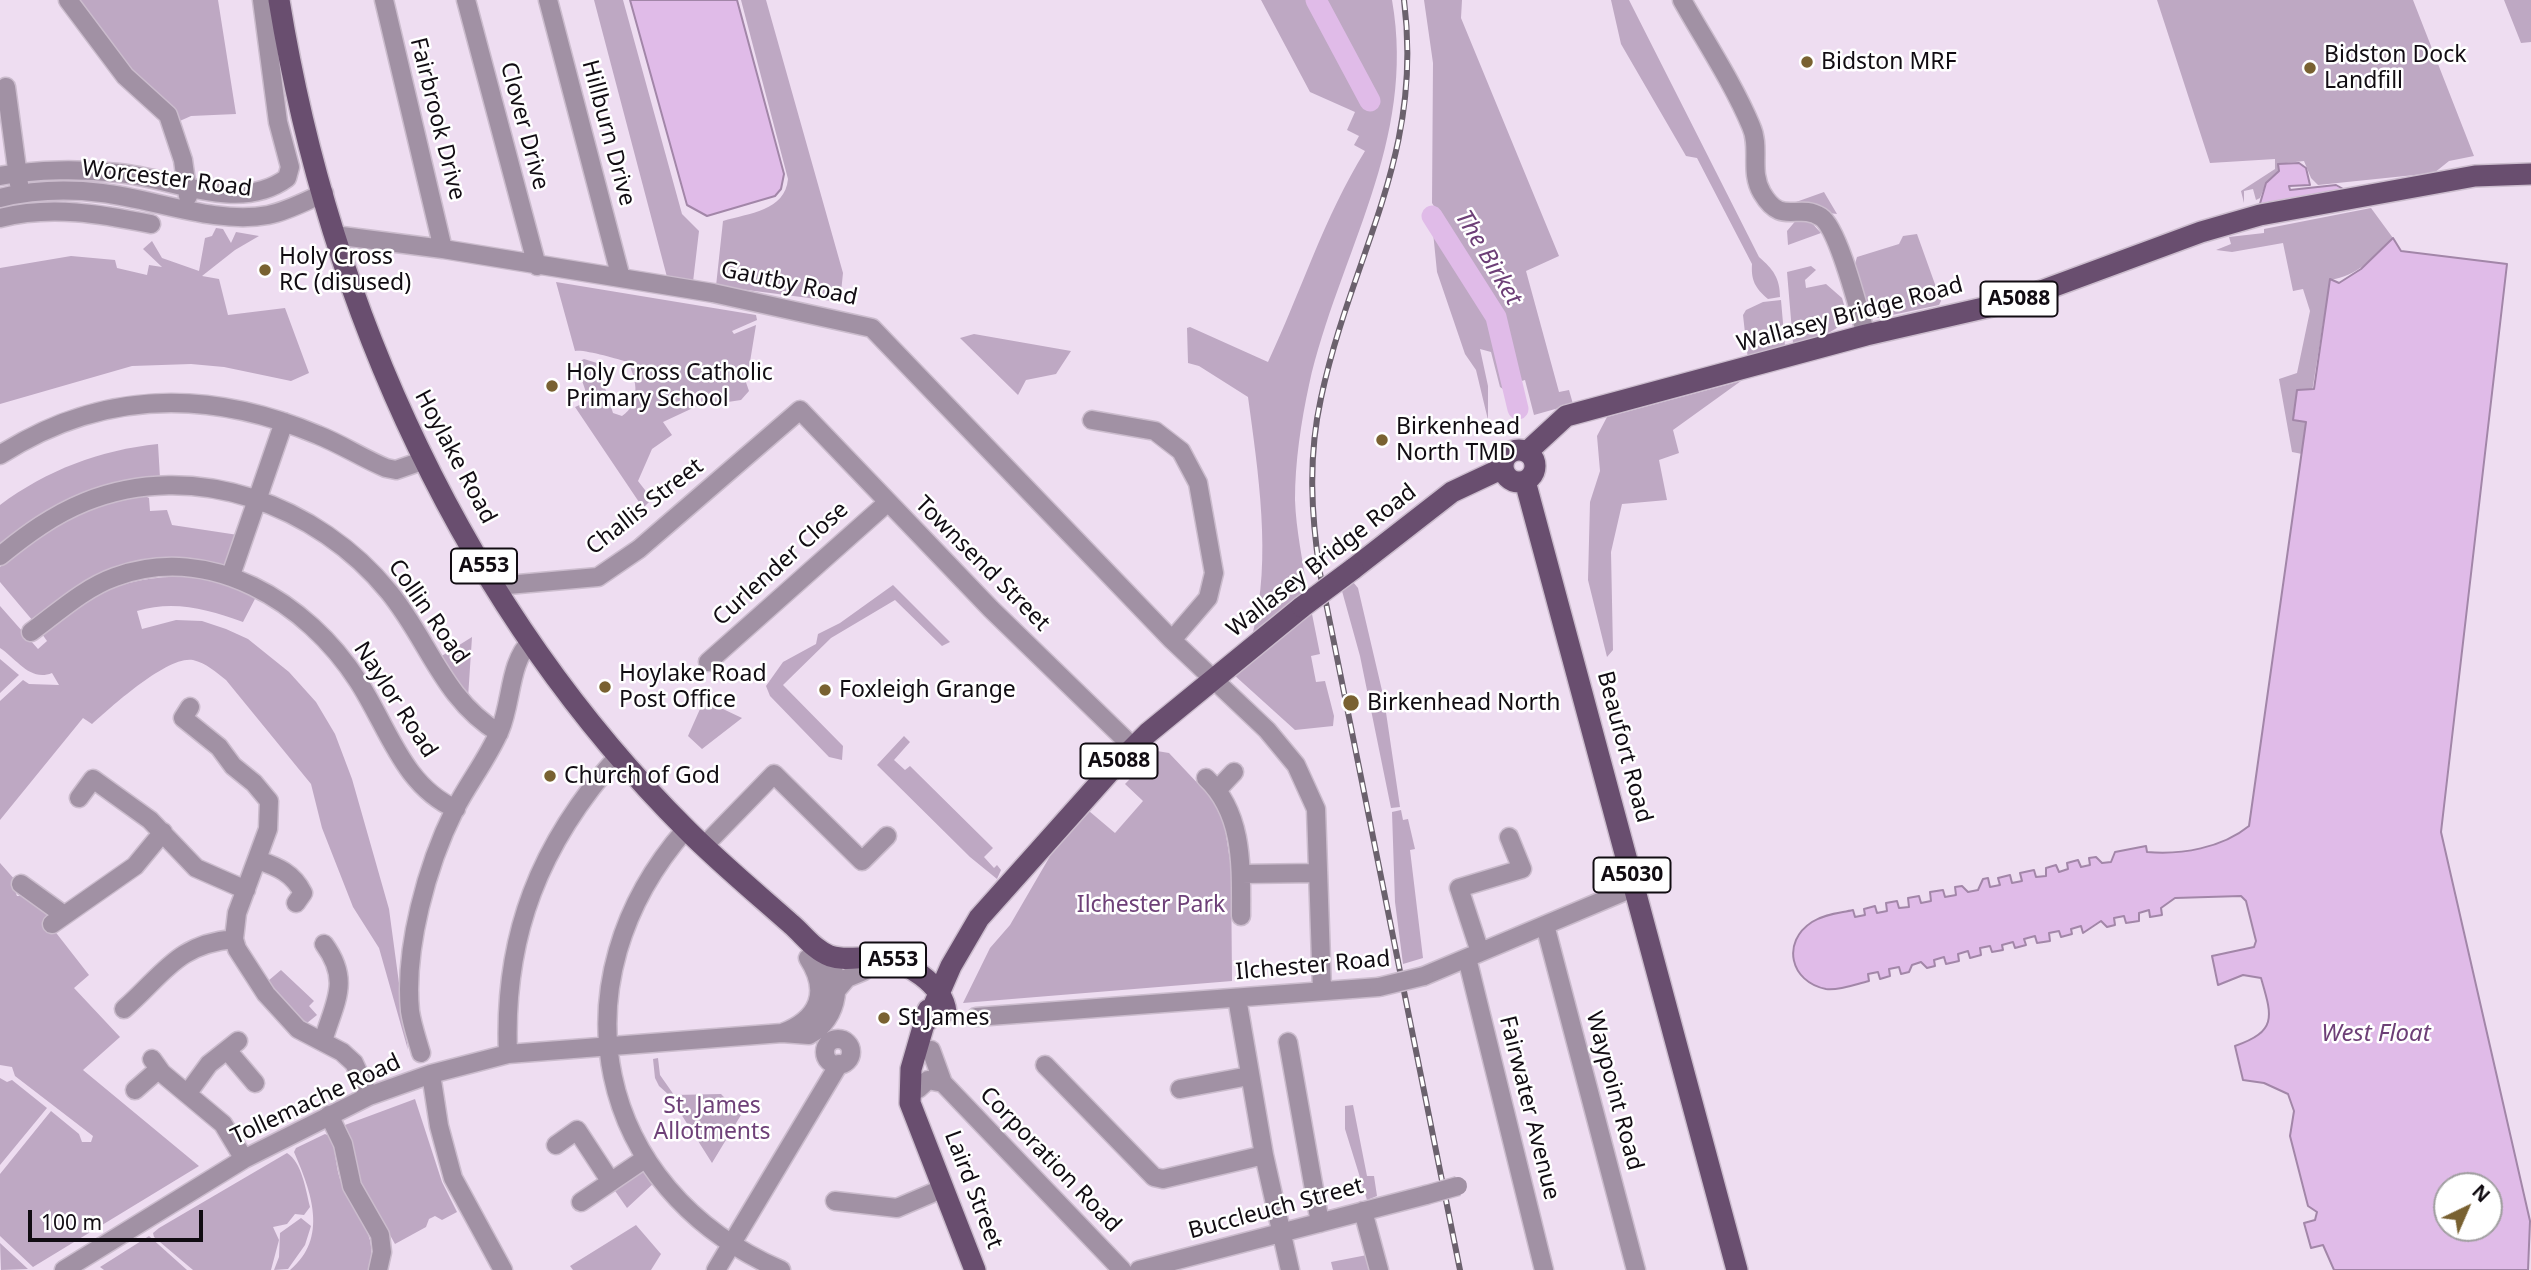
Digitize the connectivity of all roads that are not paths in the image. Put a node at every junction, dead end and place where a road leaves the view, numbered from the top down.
1 (68, 0) edge
2 (262, 0) edge
3 (279, 0) edge
4 (384, 0) edge
5 (466, 0) edge
6 (548, 0) edge
7 (1682, 0) edge
8 (6, 87) dead end
9 (9, 174) edge
10 (2528, 175) edge
11 (186, 186) junction
12 (20, 193) junction
13 (324, 193) junction
14 (0, 198) edge
15 (192, 210) junction
16 (0, 218) edge
17 (151, 224) dead end
18 (334, 235) junction
19 (443, 249) junction
20 (537, 266) junction
21 (621, 278) junction
22 (1866, 335) junction
23 (800, 411) joint
24 (1092, 420) dead end
25 (284, 422) junction
26 (1527, 452) junction
27 (0, 455) edge
28 (422, 461) junction
29 (1503, 468) junction
30 (1525, 481) junction
31 (258, 498) junction
32 (887, 503) junction
33 (0, 556) edge
34 (231, 575) junction
35 (496, 586) junction
36 (30, 632) dead end
37 (1172, 640) junction
38 (531, 641) junction
39 (708, 662) dead end
40 (1213, 681) junction
41 (182, 719) dead end
42 (499, 733) junction
43 (1133, 747) junction
44 (619, 755) junction
45 (1234, 772) dead end
46 (79, 798) dead end
47 (456, 809) junction
48 (686, 829) junction
49 (163, 832) junction
50 (887, 836) dead end
51 (1509, 837) dead end
52 (704, 846) junction
53 (258, 860) junction
54 (1317, 873) junction
55 (1241, 874) junction
56 (21, 884) dead end
57 (1635, 887) junction
58 (246, 890) junction
59 (306, 897) dead end
60 (1241, 916) dead end
61 (1545, 925) junction
62 (234, 939) junction
63 (324, 944) dead end
64 (1474, 955) junction
65 (832, 969) junction
66 (954, 977) junction
67 (1322, 991) junction
68 (1237, 998) junction
69 (931, 999) junction
70 (124, 1009) dead end
71 (976, 1017) dead end
72 (323, 1041) junction
73 (608, 1045) junction
74 (1284, 1049) dead end
75 (931, 1050) junction
76 (421, 1052) dead end
77 (509, 1054) junction
78 (839, 1065) dead end
79 (1045, 1065) dead end
80 (431, 1074) junction
81 (1249, 1076) junction
82 (255, 1083) dead end
83 (943, 1083) junction
84 (918, 1089) junction
85 (1180, 1089) dead end
86 (135, 1090) dead end
87 (187, 1094) junction
88 (369, 1096) junction
89 (329, 1115) junction
90 (922, 1129) junction
91 (556, 1145) dead end
92 (1264, 1155) junction
93 (646, 1158) junction
94 (244, 1159) junction
95 (611, 1182) junction
96 (1458, 1186) dead end
97 (944, 1188) junction
98 (835, 1201) dead end
99 (581, 1202) dead end
100 (1363, 1211) junction
101 (1320, 1223) junction
102 (1280, 1232) junction
103 (731, 1246) junction
104 (973, 1269) edge
105 (64, 1270) edge
106 (378, 1270) edge
107 (503, 1270) edge
108 (716, 1270) edge
109 (781, 1270) edge
110 (1122, 1270) edge
111 (1139, 1270) edge
112 (1290, 1270) edge
113 (1379, 1270) edge
114 (1544, 1270) edge
115 (1636, 1270) edge
116 (1737, 1270) edge

1 - 11 street
2 - 11 street, Worcester Road
3 - 13 main road, Hoylake Road / A553
4 - 19 street, Fairbrook Drive
5 - 20 street, Clover Drive
6 - 21 street, Hillburn Drive
7 - 22 street
8 - 9 street
9 - 11 street, Worcester Road
9 - 12 street
10 - 22 main road, Wallasey Bridge Road / A5088
11 - 15 street
12 - 14 street, Worcester Road
12 - 15 street, Worcester Road
13 - 15 street, Worcester Road
13 - 18 main road, Hoylake Road / A553
16 - 17 street, Worcester Road
18 - 19 street, Gautby Road
18 - 28 main road, Hoylake Road / A553
19 - 20 street, Gautby Road
20 - 21 street, Gautby Road
21 - 37 street, Gautby Road
22 - 26 main road, Wallasey Bridge Road / A5088
23 - 32 street, Townsend Street
23 - 35 street, Challis Street
24 - 37 street
25 - 27 street
25 - 28 street
25 - 31 street
26 - 29 main road
26 - 30 main road
28 - 35 main road, Hoylake Road / A553
29 - 30 main road
29 - 40 main road, Wallasey Bridge Road / A5088, bridge
30 - 57 main road, Beaufort Road / A5030
31 - 33 street, Collin Road
31 - 34 street
31 - 42 street, Collin Road
32 - 39 street, Curlender Close
32 - 43 street, Townsend Street
34 - 36 street, Naylor Road
34 - 47 street, Naylor Road
35 - 38 main road, Hoylake Road / A553
37 - 40 street, Gautby Road
38 - 42 street
38 - 44 main road, Hoylake Road / A553
40 - 43 main road, A5088
40 - 54 street, Gautby Road
41 - 53 street
42 - 47 street
43 - 66 main road, A5088
44 - 48 main road, Hoylake Road / A553
44 - 77 street
45 - 55 street
46 - 49 street
47 - 76 street
48 - 52 main road, Hoylake Road / A553
48 - 73 street
49 - 56 street
49 - 58 street
50 - 52 street
51 - 64 street, Fairwater Avenue
52 - 65 main road, Hoylake Road / A553
53 - 58 street
53 - 59 street
54 - 55 street
54 - 67 street, Gautby Road
55 - 60 street
57 - 61 street, Ilchester Road
57 - 116 main road, Beaufort Road / A5030
58 - 62 street
61 - 64 street, Ilchester Road
61 - 115 street, Waypoint Road
62 - 70 street
62 - 72 street
63 - 72 street
64 - 67 street, Ilchester Road, bridge
64 - 114 street, Fairwater Avenue
65 - 69 main road, A553
65 - 73 street, Tollemache Road
66 - 69 main road, A5088
66 - 69 main road
67 - 68 street, Ilchester Road
68 - 71 street, Ilchester Road
68 - 81 street
69 - 75 main road
69 - 90 main road
72 - 88 street
73 - 77 street, Tollemache Road
73 - 93 street
74 - 101 street
75 - 83 street, Corporation Road
75 - 84 main road
77 - 80 street, Tollemache Road
78 - 103 street
79 - 92 street
80 - 88 street, Tollemache Road
80 - 107 street
81 - 85 street
81 - 92 street
82 - 87 street
83 - 84 street
83 - 110 street, Corporation Road
84 - 90 main road
86 - 87 street
87 - 94 street
88 - 89 street, Tollemache Road
89 - 94 street, Tollemache Road
89 - 106 street
90 - 97 main road, Laird Street
91 - 95 street
92 - 102 street
93 - 95 street
93 - 103 street
94 - 105 street, Tollemache Road
95 - 99 street
96 - 100 street, Buccleuch Street, bridge
97 - 98 street
97 - 104 main road, Laird Street
100 - 101 street, Buccleuch Street
100 - 113 street
101 - 102 street, Buccleuch Street
102 - 111 street, Buccleuch Street
102 - 112 street
103 - 108 street
103 - 109 street

